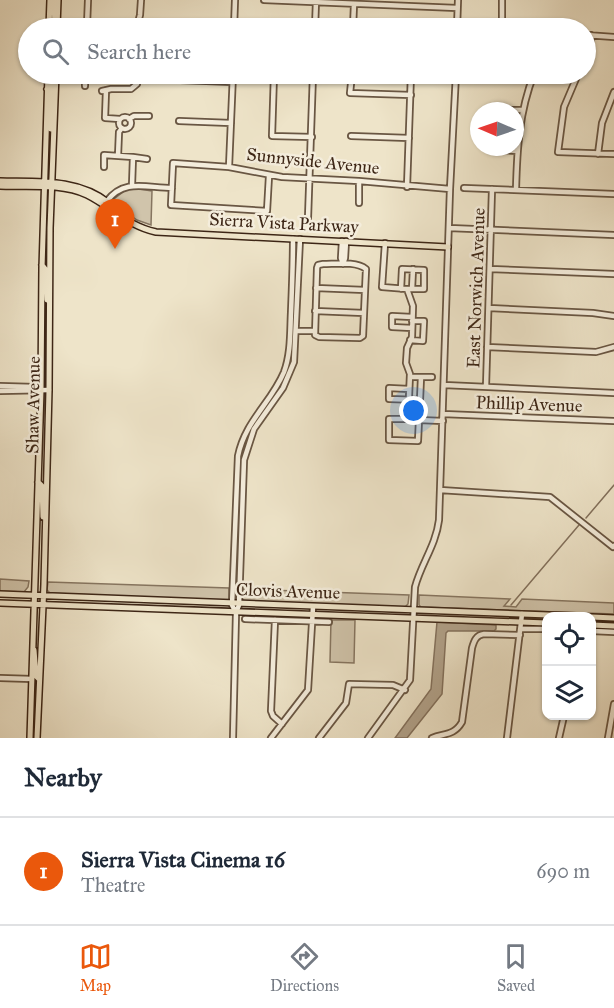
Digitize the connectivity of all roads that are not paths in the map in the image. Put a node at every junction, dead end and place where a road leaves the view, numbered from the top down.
1 (54, 0) edge
2 (88, 0) edge
3 (141, 0) edge
4 (235, 0) edge
5 (264, 0) edge
6 (278, 0) edge
7 (414, 0) edge
8 (458, 0) edge
9 (502, 0) edge
10 (316, 1) edge
11 (376, 3) edge
12 (354, 4) junction
13 (414, 7) junction
14 (457, 8) junction
15 (51, 18) edge
16 (55, 18) edge
17 (87, 18) edge
18 (140, 18) edge
19 (234, 18) edge
20 (315, 18) edge
21 (353, 18) edge
22 (457, 18) edge
23 (502, 18) edge
24 (596, 36) edge
25 (614, 37) edge
26 (49, 84) edge
27 (51, 84) edge
28 (137, 84) edge
29 (232, 84) edge
30 (274, 84) edge
31 (313, 84) edge
32 (351, 84) edge
33 (411, 84) edge
34 (455, 84) edge
35 (531, 84) edge
36 (574, 84) edge
37 (47, 89) junction
38 (614, 92) edge
39 (411, 95) junction
40 (524, 104) edge
41 (149, 116) dead end
42 (120, 119) junction
43 (129, 119) junction
44 (179, 121) dead end
45 (231, 123) junction
46 (122, 128) junction
47 (351, 136) dead end
48 (312, 137) junction
49 (409, 138) junction
50 (53, 145) junction
51 (598, 154) junction
52 (614, 154) edge
53 (118, 156) junction
54 (517, 156) edge
55 (133, 157) junction
56 (147, 159) dead end
57 (229, 166) junction
58 (104, 167) dead end
59 (269, 176) junction
60 (309, 178) junction
61 (0, 180) edge
62 (359, 181) junction
63 (44, 185) junction
64 (52, 185) junction
65 (132, 185) junction
66 (0, 186) edge
67 (407, 187) junction
68 (172, 188) junction
69 (464, 188) dead end
70 (450, 189) junction
71 (492, 189) junction
72 (516, 190) junction
73 (76, 191) junction
74 (614, 194) edge
75 (107, 201) junction
76 (359, 202) dead end
77 (122, 216) junction
78 (308, 218) dead end
79 (448, 228) junction
80 (492, 229) junction
81 (614, 235) edge
82 (297, 239) junction
83 (344, 241) junction
84 (385, 243) junction
85 (448, 247) junction
86 (342, 264) junction
87 (42, 265) junction
88 (413, 269) junction
89 (490, 269) junction
90 (614, 274) edge
91 (316, 288) junction
92 (407, 289) junction
93 (365, 290) junction
94 (49, 308) junction
95 (489, 308) junction
96 (315, 311) junction
97 (364, 313) junction
98 (614, 316) edge
99 (412, 319) junction
100 (412, 328) junction
101 (297, 331) junction
102 (315, 331) junction
103 (410, 340) junction
104 (487, 347) junction
105 (614, 347) edge
106 (410, 377) junction
107 (421, 377) junction
108 (432, 377) dead end
109 (444, 385) junction
110 (0, 386) edge
111 (486, 387) junction
112 (409, 388) junction
113 (41, 390) junction
114 (49, 390) junction
115 (0, 391) edge
116 (614, 393) edge
117 (409, 400) junction
118 (443, 417) junction
119 (408, 419) junction
120 (419, 420) junction
121 (614, 421) edge
122 (38, 482) junction
123 (440, 490) junction
124 (45, 525) junction
125 (613, 547) edge
126 (0, 594) edge
127 (34, 596) junction
128 (43, 596) junction
129 (0, 603) edge
130 (33, 604) junction
131 (43, 605) junction
132 (235, 605) junction
133 (313, 607) junction
134 (414, 611) junction
135 (236, 612) junction
136 (522, 615) junction
137 (542, 615) edge
138 (596, 617) edge
139 (312, 618) junction
140 (413, 618) junction
141 (614, 618) edge
142 (245, 619) dead end
143 (275, 620) junction
144 (329, 622) dead end
145 (521, 622) junction
146 (542, 623) edge
147 (596, 625) edge
148 (614, 626) edge
149 (542, 629) edge
150 (596, 631) edge
151 (521, 632) junction
152 (614, 632) edge
153 (32, 643) junction
154 (0, 678) edge
155 (32, 679) junction
156 (39, 679) junction
157 (405, 690) junction
158 (614, 704) edge
159 (38, 717) junction
160 (563, 720) edge
161 (282, 724) junction
162 (433, 737) edge
163 (30, 738) edge
164 (37, 738) edge
165 (232, 738) edge
166 (271, 738) edge
167 (319, 738) edge
168 (368, 738) edge
169 (507, 738) edge
170 (559, 738) edge
171 (608, 738) edge

1 - 15 main road
1 - 16 main road
2 - 17 street
3 - 18 street
4 - 19 street
5 - 6 street
6 - 10 street
7 - 13 street
8 - 14 street
9 - 23 street
10 - 12 street
10 - 20 street
11 - 12 street
11 - 13 street
12 - 21 street
13 - 14 street
14 - 22 street
24 - 25 street
26 - 37 main road, Shaw Avenue
27 - 50 main road, Shaw Avenue
28 - 42 street
29 - 45 street
30 - 48 street
31 - 48 street
32 - 39 street
33 - 39 street
34 - 70 street
35 - 40 street
36 - 51 street
37 - 50 main road
37 - 63 main road, Shaw Avenue
38 - 51 street
39 - 49 street
41 - 43 street
42 - 43 street
42 - 46 street
43 - 46 street
44 - 45 street
45 - 57 street
46 - 53 street
47 - 49 street
48 - 60 street
49 - 67 street
50 - 64 main road, Shaw Avenue
51 - 52 street
53 - 55 street
53 - 58 street
54 - 72 street
55 - 56 street
55 - 65 street
57 - 59 street, Sunnyside Avenue
57 - 68 street, Sunnyside Avenue
59 - 60 street, Sunnyside Avenue
59 - 68 street
60 - 62 street, Sunnyside Avenue
60 - 78 street
61 - 63 main road
62 - 67 street, Sunnyside Avenue
62 - 76 street
63 - 64 main road
63 - 66 main road
63 - 87 main road, Shaw Avenue
64 - 73 main road, Sierra Vista Parkway
64 - 75 main road, Sierra Vista Parkway
64 - 94 main road, Shaw Avenue
65 - 68 street
65 - 75 street
67 - 70 street, Sunnyside Avenue
69 - 71 street
70 - 79 street
71 - 72 street
71 - 80 street, East Norwich Avenue
72 - 74 street
73 - 75 main road
73 - 77 main road, Sierra Vista Parkway
75 - 77 main road, Sierra Vista Parkway
77 - 82 main road, Sierra Vista Parkway
79 - 80 street
79 - 85 street
80 - 81 street
80 - 89 street, East Norwich Avenue
82 - 83 main road, Sierra Vista Parkway
82 - 101 street
82 - 132 street
83 - 84 main road, Sierra Vista Parkway
83 - 86 street
84 - 85 main road, Sierra Vista Parkway
84 - 92 street
85 - 109 street
86 - 91 street
86 - 93 street
87 - 94 main road
87 - 113 main road, Shaw Avenue
88 - 92 street
88 - 92 street
88 - 92 street
89 - 90 street
89 - 95 street, East Norwich Avenue
91 - 93 street
91 - 96 street
92 - 99 street
93 - 97 street
94 - 114 main road, Shaw Avenue
95 - 98 street
95 - 104 street, East Norwich Avenue
96 - 97 street
96 - 102 street
97 - 102 street
99 - 100 street
99 - 100 street
99 - 103 street
100 - 103 street
101 - 102 street
101 - 132 street
103 - 106 street
104 - 105 street
104 - 111 street, East Norwich Avenue
106 - 107 street
106 - 112 street
107 - 108 street
107 - 117 street
109 - 111 street
109 - 118 street
110 - 113 street
111 - 116 street
112 - 117 street
112 - 117 street
113 - 114 street
113 - 115 street
113 - 122 main road, Shaw Avenue
114 - 124 main road, Shaw Avenue
117 - 119 street
118 - 120 street, Phillip Avenue
118 - 121 street, Phillip Avenue
118 - 123 street
119 - 120 street, Phillip Avenue
119 - 120 street
122 - 124 main road
122 - 127 main road, Shaw Avenue
123 - 125 street
123 - 134 street
124 - 128 main road, Shaw Avenue
126 - 127 main road, Clovis Avenue
127 - 128 main road, Clovis Avenue
127 - 130 main road, Shaw Avenue
128 - 131 main road, Shaw Avenue
128 - 132 main road, Clovis Avenue
129 - 130 main road, Clovis Avenue
130 - 131 main road, Clovis Avenue
130 - 153 main road, Shaw Avenue
131 - 135 main road, Clovis Avenue
131 - 156 main road, Shaw Avenue
132 - 133 main road, Clovis Avenue
132 - 135 street
133 - 134 main road, Clovis Avenue
133 - 139 street
134 - 136 main road, Clovis Avenue
134 - 140 street
135 - 139 main road, Clovis Avenue
135 - 165 street
136 - 137 main road, Clovis Avenue
136 - 145 street
138 - 141 main road
139 - 140 main road, Clovis Avenue
139 - 143 street
139 - 144 street
139 - 161 street
140 - 145 main road, Clovis Avenue
140 - 157 street
142 - 143 street
143 - 161 street
145 - 146 main road, Clovis Avenue
145 - 151 street
147 - 148 main road
149 - 151 street
150 - 152 street
151 - 162 street
151 - 169 street
153 - 155 main road, Shaw Avenue
153 - 156 main road
154 - 155 street
155 - 159 main road
155 - 163 main road, Shaw Avenue
156 - 159 main road, Shaw Avenue
157 - 167 street
157 - 168 street
158 - 171 street
159 - 164 main road, Shaw Avenue
160 - 170 street
161 - 166 street

